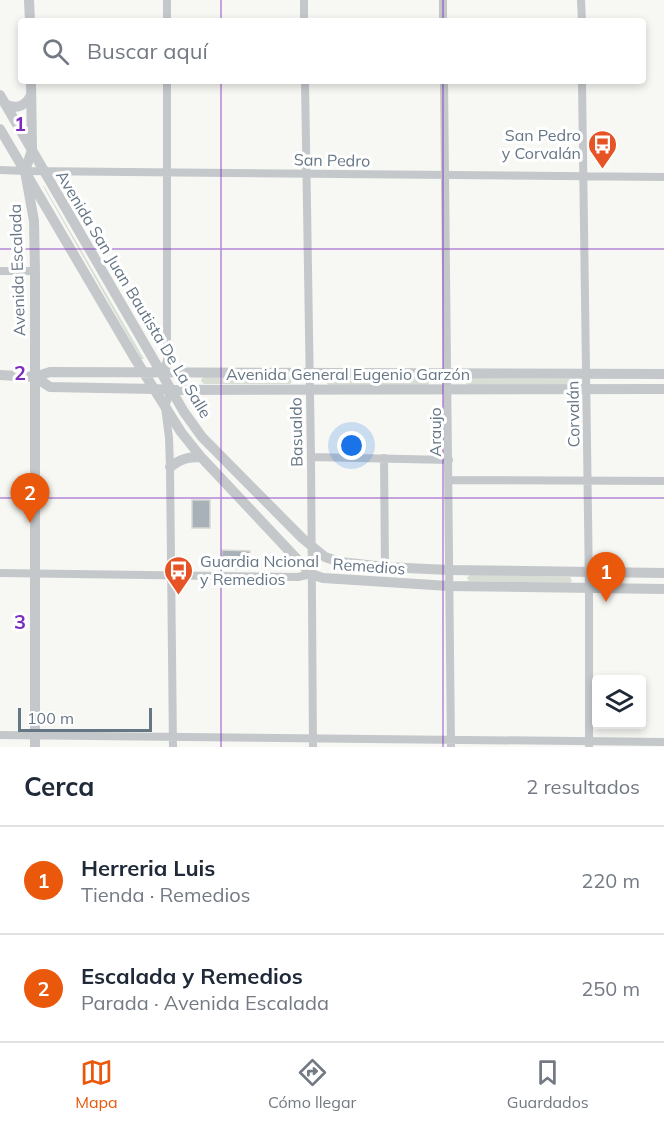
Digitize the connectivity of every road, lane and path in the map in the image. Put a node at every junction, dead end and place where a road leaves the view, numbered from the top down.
1 (29, 0) edge
2 (167, 0) edge
3 (304, 0) edge
4 (443, 0) edge
5 (581, 0) edge
6 (30, 18) edge
7 (167, 18) edge
8 (304, 18) edge
9 (443, 18) edge
10 (582, 18) edge
11 (31, 84) edge
12 (167, 84) edge
13 (305, 84) edge
14 (444, 84) edge
15 (582, 84) edge
16 (31, 95) junction
17 (3, 100) edge
18 (0, 129) edge
19 (32, 150) junction
20 (0, 170) edge
21 (25, 171) junction
22 (44, 171) junction
23 (167, 172) junction
24 (306, 173) junction
25 (445, 175) junction
26 (584, 176) junction
27 (664, 177) edge
28 (0, 271) edge
29 (35, 271) junction
30 (144, 373) junction
31 (161, 373) junction
32 (309, 374) junction
33 (448, 374) junction
34 (586, 374) junction
35 (664, 374) edge
36 (0, 375) edge
37 (35, 377) junction
38 (154, 388) junction
39 (587, 388) junction
40 (309, 389) junction
41 (449, 389) junction
42 (664, 389) edge
43 (171, 390) junction
44 (165, 407) junction
45 (201, 457) junction
46 (311, 457) junction
47 (384, 458) junction
48 (448, 460) junction
49 (170, 467) junction
50 (449, 480) junction
51 (588, 481) junction
52 (664, 481) edge
53 (311, 546) junction
54 (385, 567) junction
55 (449, 570) junction
56 (0, 573) edge
57 (36, 573) junction
58 (589, 573) junction
59 (664, 573) edge
60 (311, 574) junction
61 (172, 575) junction
62 (449, 586) junction
63 (590, 588) junction
64 (664, 588) edge
65 (0, 735) edge
66 (36, 735) junction
67 (173, 737) junction
68 (664, 742) edge
69 (313, 743) edge
70 (451, 744) edge
71 (589, 745) edge
72 (35, 747) edge
73 (173, 747) edge

1 - 6 street
2 - 7 street
3 - 8 street
4 - 9 street
5 - 10 street
11 - 16 street, Avenida Escalada
12 - 23 street
13 - 24 street, Basualdo
14 - 25 street, Araujo
15 - 26 street, Corvalán
16 - 17 street
16 - 19 street, Avenida Escalada
17 - 19 street, Avenida San Juan Bautista De La Salle
18 - 21 street, Avenida San Juan Bautista De La Salle
19 - 21 street, Avenida Escalada
19 - 22 street, Avenida San Juan Bautista De La Salle
20 - 21 street, San Pedro
21 - 22 street, San Pedro
21 - 29 street, Avenida Escalada
21 - 30 street, Avenida San Juan Bautista De La Salle
22 - 23 street, San Pedro
22 - 31 street, Avenida San Juan Bautista De La Salle
23 - 24 street, San Pedro
23 - 31 street
24 - 25 street, San Pedro
24 - 32 street, Basualdo
25 - 26 street, San Pedro
25 - 33 street, Araujo
26 - 27 street, San Pedro
26 - 34 street, Corvalán
28 - 29 street
29 - 37 street, Avenida Escalada
30 - 31 street, Avenida General Eugenio Garzón
30 - 37 street, Avenida General Eugenio Garzón
30 - 38 street, Avenida San Juan Bautista De La Salle
31 - 32 street, Avenida General Eugenio Garzón
31 - 43 street, Avenida San Juan Bautista De La Salle
32 - 33 street, Avenida General Eugenio Garzón
32 - 40 street, Basualdo
33 - 34 street, Avenida General Eugenio Garzón
33 - 41 street, Araujo
34 - 35 street, Avenida General Eugenio Garzón
34 - 39 street, Corvalán
36 - 37 street, Avenida General Eugenio Garzón
37 - 38 street, Avenida General Eugenio Garzón
37 - 57 street, Avenida Escalada
38 - 43 street, Avenida General Eugenio Garzón
38 - 44 street, Avenida San Juan Bautista De La Salle
39 - 41 street, Avenida General Eugenio Garzón
39 - 42 street, Avenida General Eugenio Garzón
39 - 51 street, Corvalán
40 - 41 street, Avenida General Eugenio Garzón
40 - 43 street, Avenida General Eugenio Garzón
40 - 46 street, Basualdo
41 - 48 street, Araujo
43 - 44 street
43 - 53 street, Avenida San Juan Bautista De La Salle
44 - 45 street, Avenida San Juan Bautista De La Salle
44 - 49 street
45 - 49 street
45 - 60 street, Avenida San Juan Bautista De La Salle
46 - 47 street
46 - 53 street, Basualdo
47 - 48 street
47 - 54 street
48 - 50 street, Araujo
49 - 61 street
50 - 51 street
50 - 55 street, Araujo
51 - 52 street
51 - 58 street, Corvalán
53 - 54 street, Remedios
53 - 60 street, Basualdo
54 - 55 street, Remedios
55 - 58 street, Remedios
55 - 62 street, Araujo
56 - 57 street, Remedios
57 - 61 street, Remedios
57 - 66 street, Avenida Escalada
58 - 59 street, Remedios
58 - 63 street, Corvalán
60 - 61 street, Remedios
60 - 62 street, Remedios
60 - 69 street, Basualdo
61 - 67 street
62 - 63 street, Remedios
62 - 70 street, Araujo
63 - 64 street, Remedios
63 - 71 street, Corvalán
65 - 66 street
66 - 67 street
66 - 72 street, Avenida Escalada
67 - 69 street
67 - 73 street
68 - 71 street
69 - 70 street
70 - 71 street

